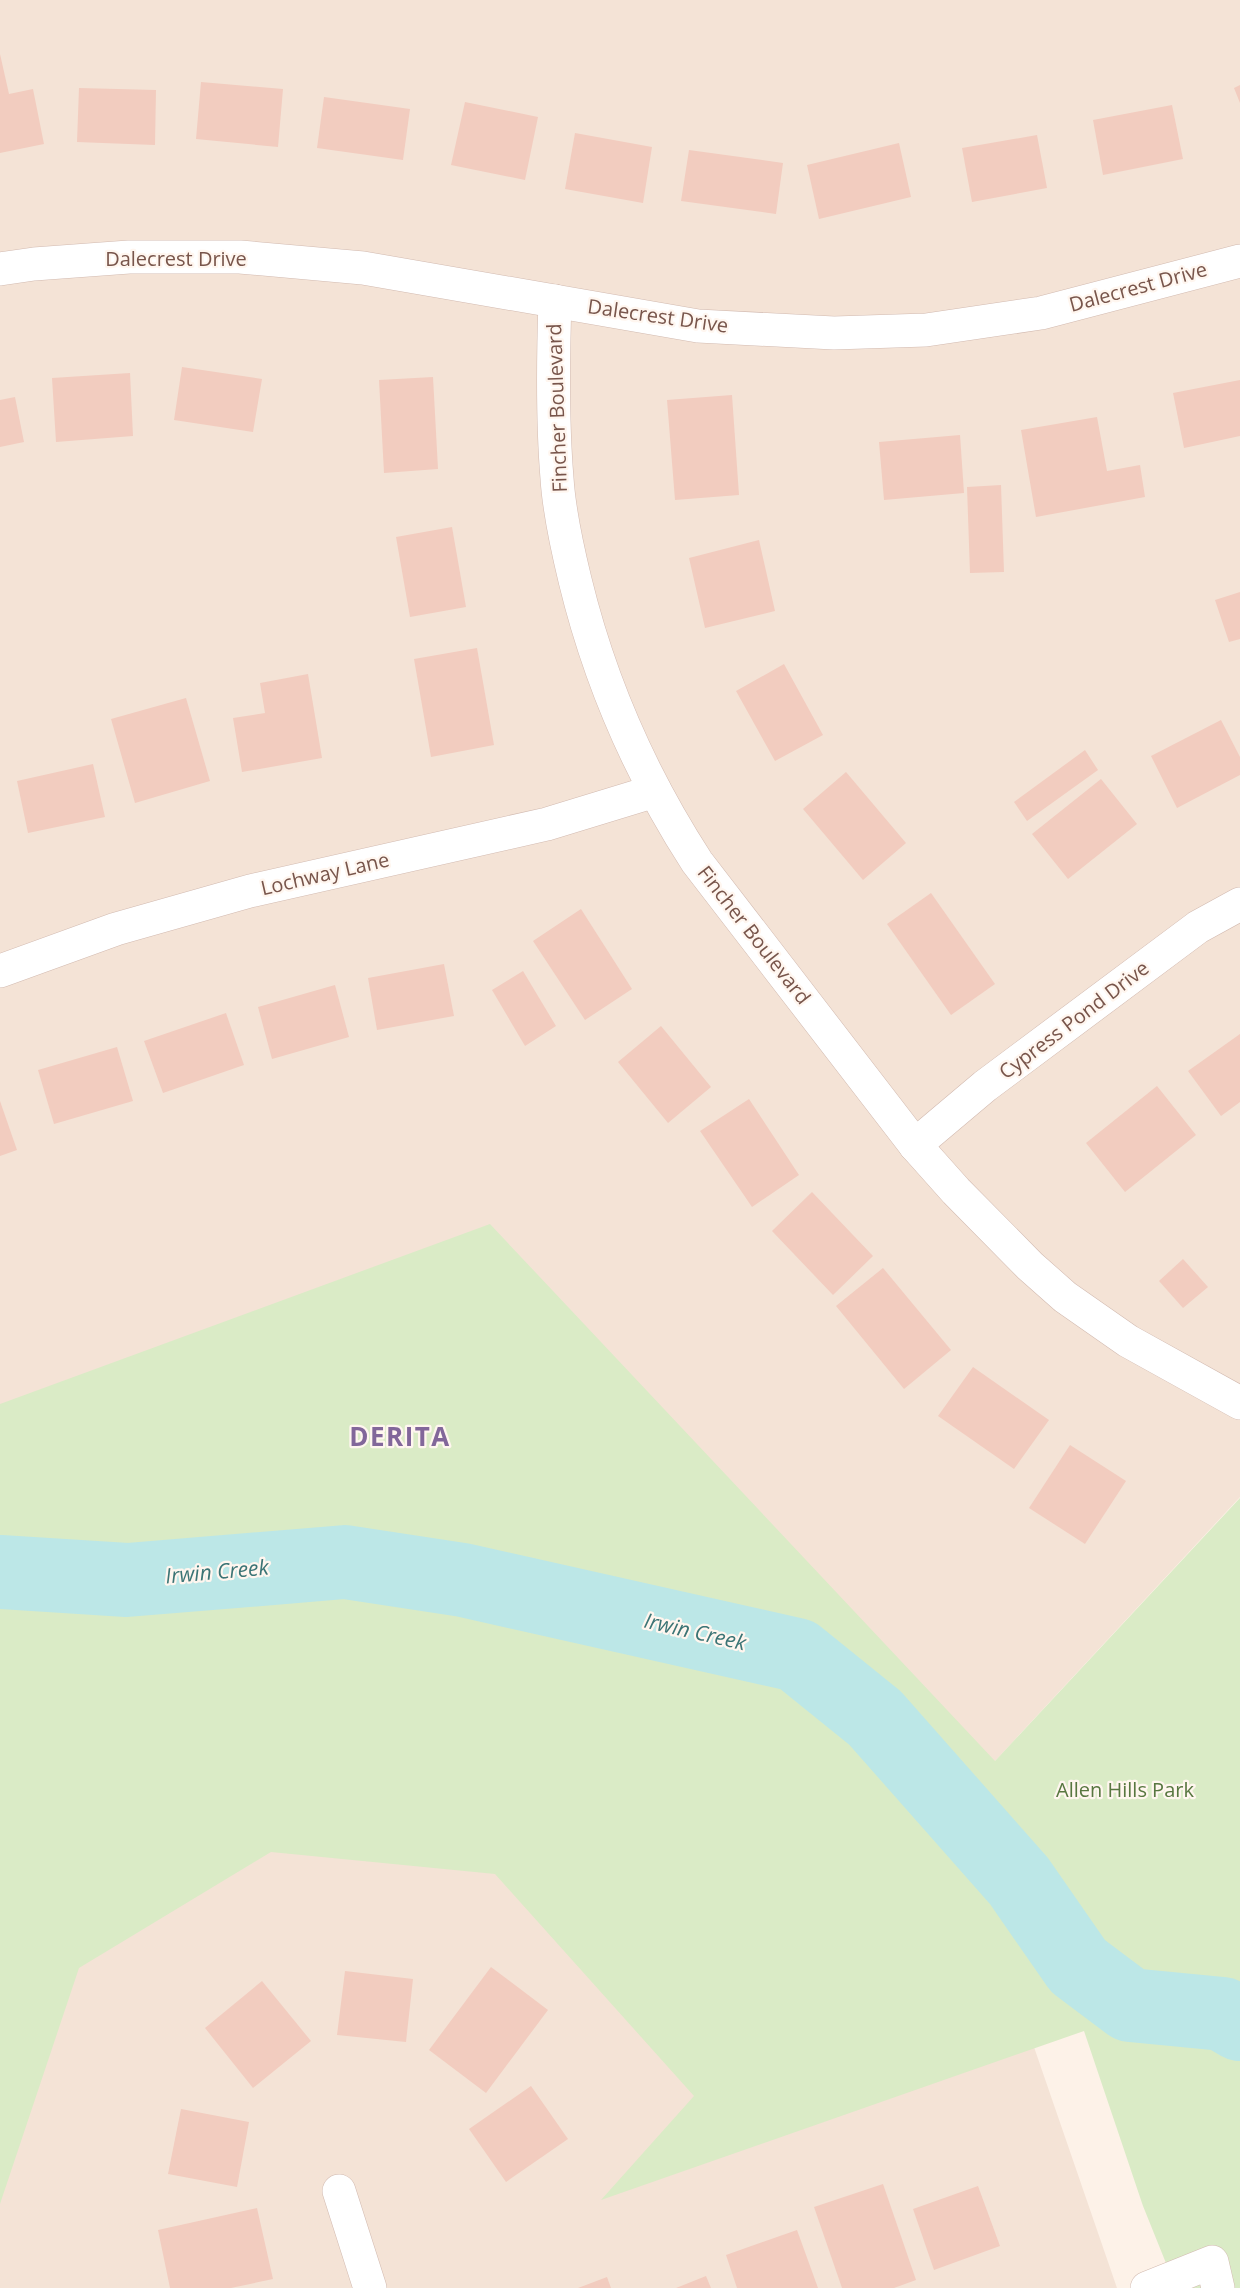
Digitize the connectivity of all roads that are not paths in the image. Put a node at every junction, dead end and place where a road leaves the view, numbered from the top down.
1 (1240, 261) edge
2 (0, 269) edge
3 (555, 301) junction
4 (655, 791) junction
5 (1240, 904) edge
6 (0, 971) edge
7 (915, 1145) junction
8 (1240, 1403) edge
9 (339, 2191) dead end
10 (1215, 2275) edge
11 (370, 2288) edge
12 (1147, 2288) edge

1 - 3 street, Dalecrest Drive
2 - 3 street, Dalecrest Drive
3 - 4 street, Fincher Boulevard
4 - 6 street, Lochway Lane
4 - 7 street, Fincher Boulevard
5 - 7 street, Cypress Pond Drive
7 - 8 street, Fincher Boulevard
9 - 11 street
10 - 12 street

